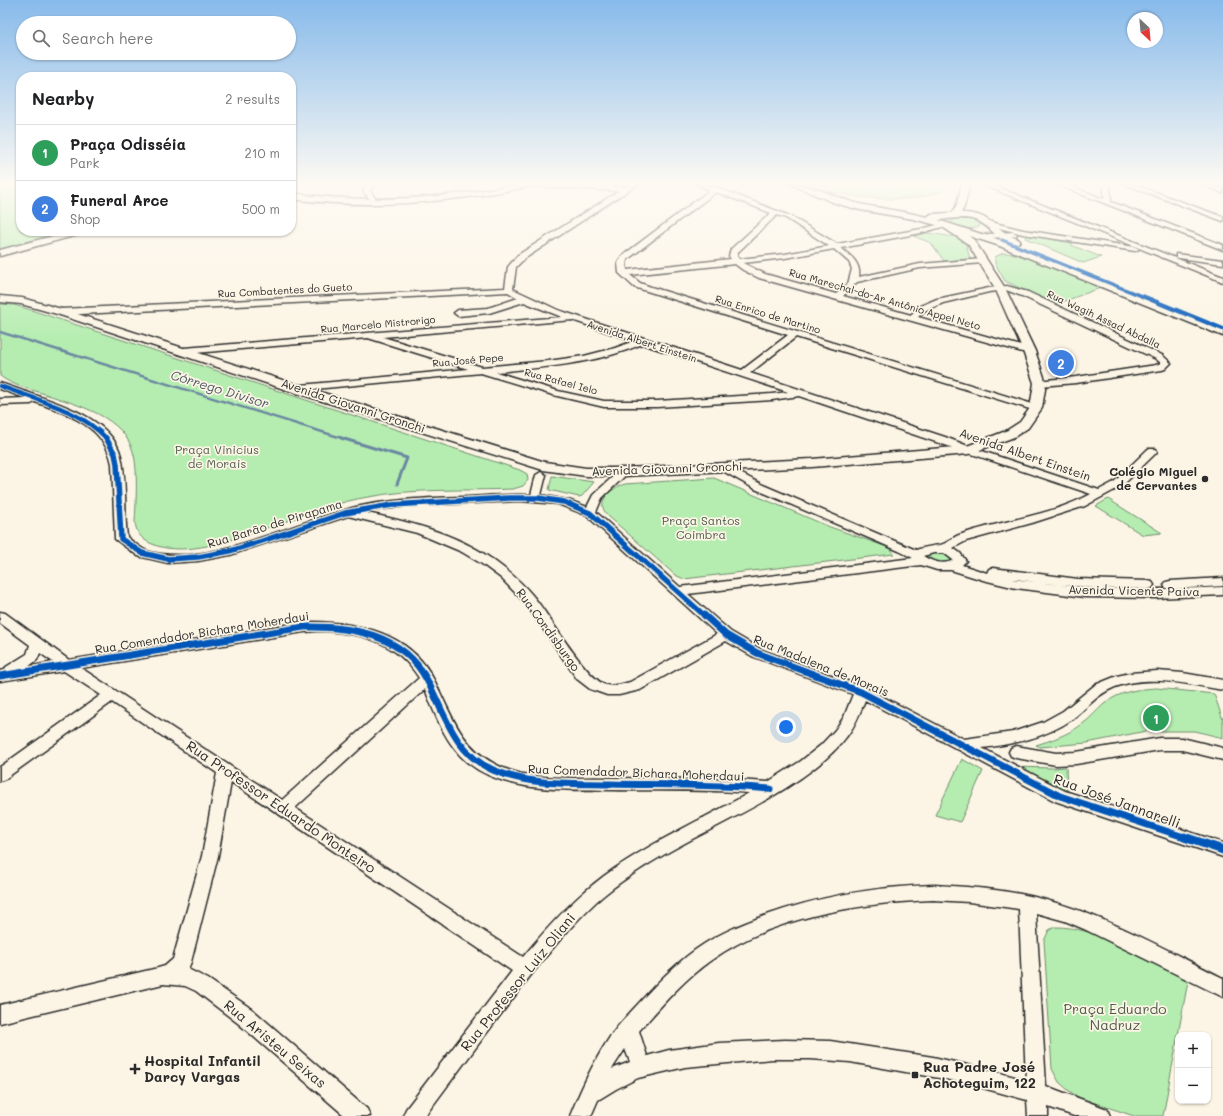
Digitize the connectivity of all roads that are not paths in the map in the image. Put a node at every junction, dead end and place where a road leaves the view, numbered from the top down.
1 (63, 236) edge
2 (553, 236) edge
3 (653, 236) edge
4 (749, 236) edge
5 (819, 236) edge
6 (897, 236) edge
7 (964, 236) edge
8 (974, 236) edge
9 (990, 236) edge
10 (1016, 236) edge
11 (1051, 236) edge
12 (1116, 236) edge
13 (1193, 236) edge
14 (978, 237) junction
15 (836, 247) junction
16 (993, 248) junction
17 (1223, 248) edge
18 (1156, 252) junction
19 (0, 253) edge
20 (1196, 259) junction
21 (737, 262) junction
22 (1223, 262) edge
23 (1184, 264) junction
24 (623, 273) junction
25 (1110, 278) junction
26 (854, 280) junction
27 (1223, 280) edge
28 (1097, 281) junction
29 (1000, 288) junction
30 (509, 290) junction
31 (838, 298) junction
32 (0, 299) edge
33 (525, 299) junction
34 (61, 312) junction
35 (458, 313) dead end
36 (913, 318) junction
37 (574, 319) junction
38 (1223, 323) edge
39 (1223, 333) edge
40 (794, 334) junction
41 (370, 336) junction
42 (641, 341) junction
43 (1029, 351) junction
44 (184, 352) junction
45 (478, 370) junction
46 (744, 374) junction
47 (1040, 383) junction
48 (0, 386) edge
49 (294, 388) junction
50 (800, 393) junction
51 (38, 401) junction
52 (0, 402) edge
53 (1036, 408) junction
54 (942, 439) junction
55 (969, 450) junction
56 (1152, 451) dead end
57 (937, 454) junction
58 (724, 468) junction
59 (624, 472) junction
60 (541, 475) dead end
61 (1101, 494) junction
62 (535, 499) junction
63 (345, 513) junction
64 (590, 513) junction
65 (944, 549) junction
66 (919, 557) junction
67 (956, 563) junction
68 (1223, 582) edge
69 (1223, 590) edge
70 (677, 591) junction
71 (0, 616) edge
72 (726, 635) junction
73 (38, 643) junction
74 (113, 657) junction
75 (66, 665) junction
76 (1, 676) edge
77 (85, 677) junction
78 (427, 679) junction
79 (1223, 685) edge
80 (861, 692) junction
81 (112, 695) junction
82 (1026, 734) junction
83 (963, 746) junction
84 (1016, 752) junction
85 (1223, 754) edge
86 (225, 770) junction
87 (1013, 771) junction
88 (0, 775) edge
89 (770, 789) junction
90 (284, 808) junction
91 (1223, 850) edge
92 (1028, 904) junction
93 (183, 956) junction
94 (525, 969) junction
95 (187, 976) junction
96 (158, 977) junction
97 (1223, 988) edge
98 (0, 1014) edge
99 (629, 1028) junction
100 (641, 1066) junction
101 (592, 1093) junction
102 (1036, 1093) junction
103 (360, 1116) edge
104 (413, 1116) edge
105 (580, 1116) edge
106 (1038, 1116) edge
107 (1100, 1116) edge

1 - 19 main road
2 - 30 street
3 - 24 street
4 - 21 street
5 - 15 street
6 - 15 street
7 - 16 main road, Avenida Giovanni Gronchi
8 - 14 main road
9 - 16 main road
10 - 16 street
11 - 18 street
12 - 18 street
13 - 17 street
14 - 16 main road, Avenida Giovanni Gronchi
14 - 16 main road
15 - 21 street
15 - 26 street
16 - 25 main road
16 - 26 street
16 - 28 main road
16 - 29 main road, Avenida Giovanni Gronchi
18 - 20 street
18 - 23 street
20 - 22 street
20 - 23 street
21 - 24 street
21 - 31 street, Rua Marechal-do-Ar Antônio Appel Neto
23 - 27 street
24 - 40 street, Rua Enrico de Martino
25 - 28 main road
25 - 38 main road
26 - 31 street
28 - 39 main road
29 - 36 street
29 - 43 main road, Avenida Giovanni Gronchi
29 - 47 street, Rua Wagih Assad Abdalla
30 - 33 street, Avenida Albert Einstein
30 - 34 street, Rua Combatentes do Gueto
31 - 36 street, Rua Marechal-do-Ar Antônio Appel Neto
32 - 34 main road, Avenida Giovanni Gronchi
33 - 35 street
33 - 37 street, Avenida Albert Einstein
34 - 44 main road, Avenida Giovanni Gronchi
36 - 43 street, Rua Marechal-do-Ar Antônio Appel Neto
37 - 41 street, Rua Marcelo Mistrorigo
37 - 42 street, Avenida Albert Einstein
40 - 46 street
40 - 53 street, Rua Enrico de Martino
41 - 44 street, Rua Marcelo Mistrorigo
41 - 45 street, Rua Rafael Ielo
42 - 45 street, Rua José Pepe
42 - 46 street, Avenida Albert Einstein
43 - 47 main road, Avenida Giovanni Gronchi
44 - 49 main road, Avenida Giovanni Gronchi
45 - 49 street, Rua José Pepe
45 - 50 street, Rua Rafael Ielo
46 - 50 street, Avenida Albert Einstein
47 - 53 main road, Avenida Giovanni Gronchi
48 - 51 street, Rua Barão de Pirapama
49 - 59 main road, Avenida Giovanni Gronchi
50 - 54 street, Avenida Albert Einstein
51 - 52 street, Rua Barão de Pirapama
51 - 63 street, Rua Barão de Pirapama
53 - 55 main road, Avenida Giovanni Gronchi
54 - 55 street, Avenida Albert Einstein
54 - 57 street, Avenida Albert Einstein
55 - 57 main road, Avenida Giovanni Gronchi
55 - 61 street, Avenida Albert Einstein
56 - 61 street
57 - 58 main road, Avenida Giovanni Gronchi
58 - 59 main road, Avenida Giovanni Gronchi
58 - 66 street
59 - 64 street
60 - 62 street
61 - 65 street
62 - 63 street, Rua Barão de Pirapama
62 - 64 street, Rua Barão de Pirapama
63 - 72 street, Rua Cordisburgo
64 - 70 street, Rua Madalena de Morais
65 - 66 street
65 - 67 street
66 - 67 street, Avenida Vicente Paiva
66 - 70 street
67 - 68 street, Avenida Vicente Paiva
67 - 69 street, Avenida Vicente Paiva
70 - 72 street, Rua Madalena de Morais
71 - 73 street, Rua Professor Eduardo Monteiro
72 - 80 street, Rua Madalena de Morais
73 - 75 street, Rua Professor Eduardo Monteiro
73 - 76 street
74 - 75 street, Rua Comendador Bichara Moherdaui
74 - 77 street, Rua Comendador Bichara Moherdaui
74 - 78 street, Rua Comendador Bichara Moherdaui
75 - 76 street, Rua Comendador Bichara Moherdaui
75 - 77 street, Rua Professor Eduardo Monteiro
77 - 81 street, Rua Professor Eduardo Monteiro
78 - 89 street, Rua Comendador Bichara Moherdaui
78 - 90 street
79 - 82 street
80 - 83 street, Rua Madalena de Morais
80 - 89 street, Rua Professor Luiz Oliani
81 - 86 street, Rua Professor Eduardo Monteiro
81 - 88 street
82 - 83 street
82 - 84 street
83 - 87 street, Rua José Jannarelli
84 - 85 street
84 - 87 street
86 - 90 street, Rua Professor Eduardo Monteiro
86 - 93 street
87 - 91 street, Rua José Jannarelli
89 - 94 street, Rua Professor Luiz Oliani
90 - 94 street, Rua Professor Eduardo Monteiro
92 - 97 street
92 - 99 street
92 - 102 street
93 - 95 street
93 - 96 street
94 - 104 street, Rua Professor Luiz Oliani
95 - 96 street
95 - 103 street, Rua Aristeu Seixas
96 - 98 street
99 - 100 street
99 - 101 street
100 - 101 street
100 - 102 street
101 - 105 street
102 - 106 street
102 - 107 street

